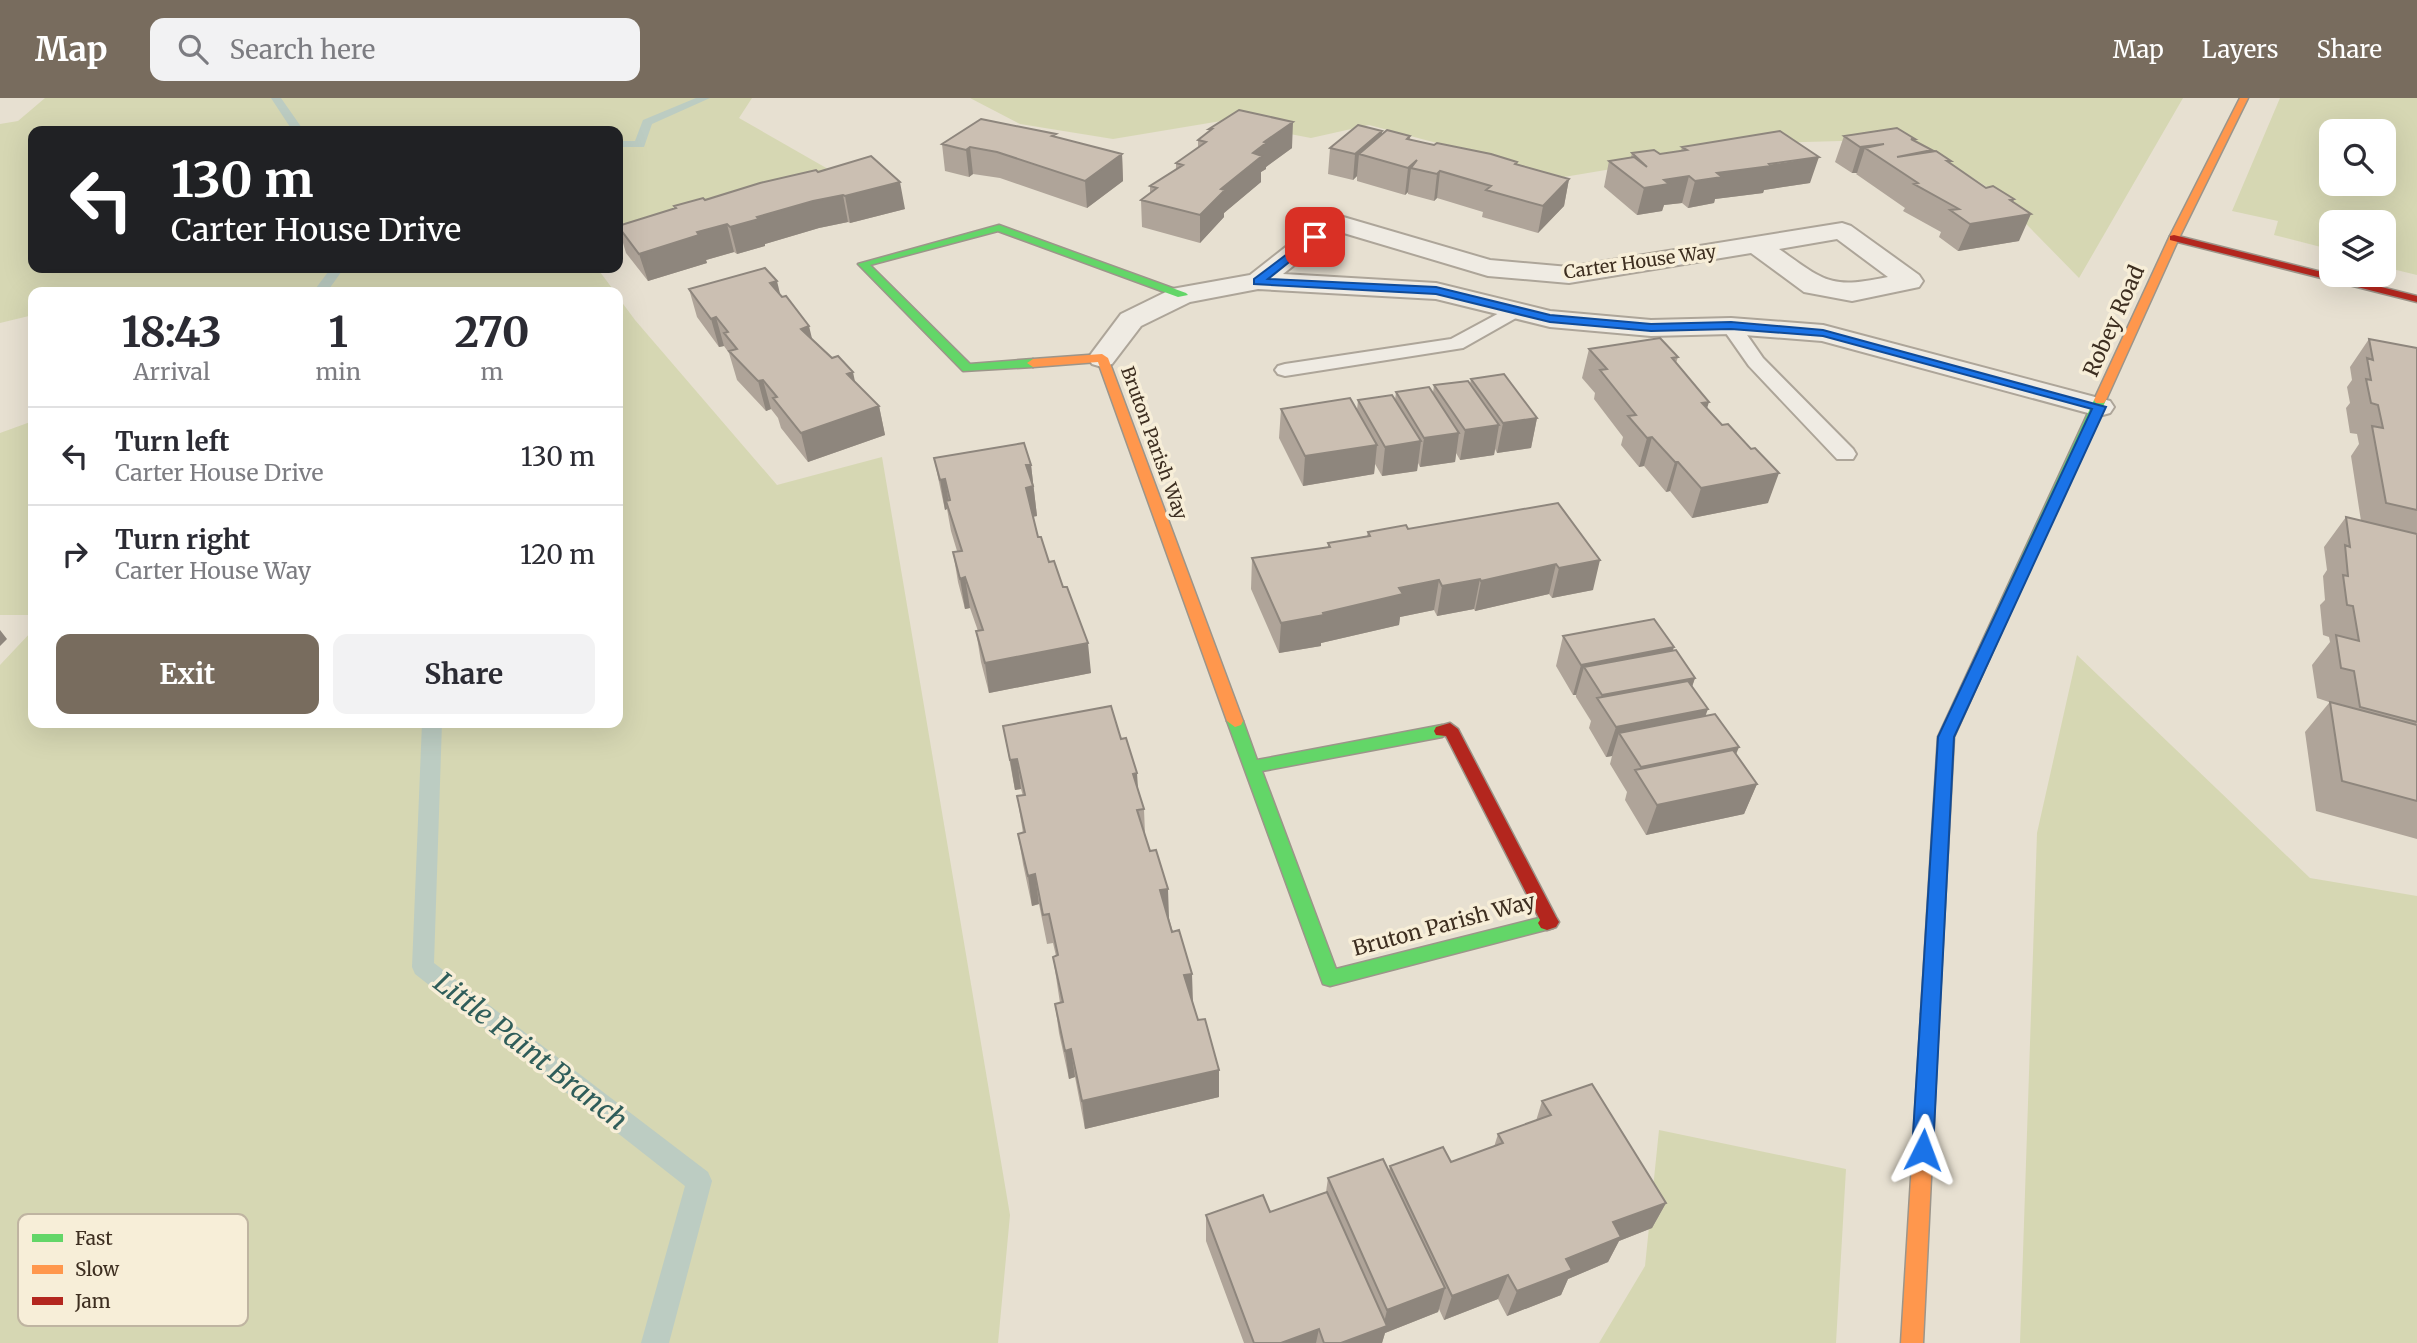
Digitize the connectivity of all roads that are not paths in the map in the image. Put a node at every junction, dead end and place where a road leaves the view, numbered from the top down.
1 (2244, 98) edge
2 (2174, 238) junction
3 (1756, 245) junction
4 (1258, 281) junction
5 (1182, 295) junction
6 (2417, 299) edge
7 (1516, 310) junction
8 (1731, 326) junction
9 (1102, 358) junction
10 (1286, 370) dead end
11 (2099, 407) junction
12 (1845, 454) dead end
13 (1252, 767) junction
14 (1912, 1343) edge

1 - 2 street, Robey Road
2 - 6 street
2 - 11 street, Robey Road
3 - 3 street, Carter House Way
3 - 4 street, Carter House Way
4 - 5 street
4 - 7 street
5 - 9 street
5 - 9 street, Bruton Parish Way
7 - 8 street
7 - 10 lane
8 - 11 street
8 - 12 lane
9 - 13 street, Bruton Parish Way
11 - 14 street, Robey Road
13 - 13 street, Bruton Parish Way

